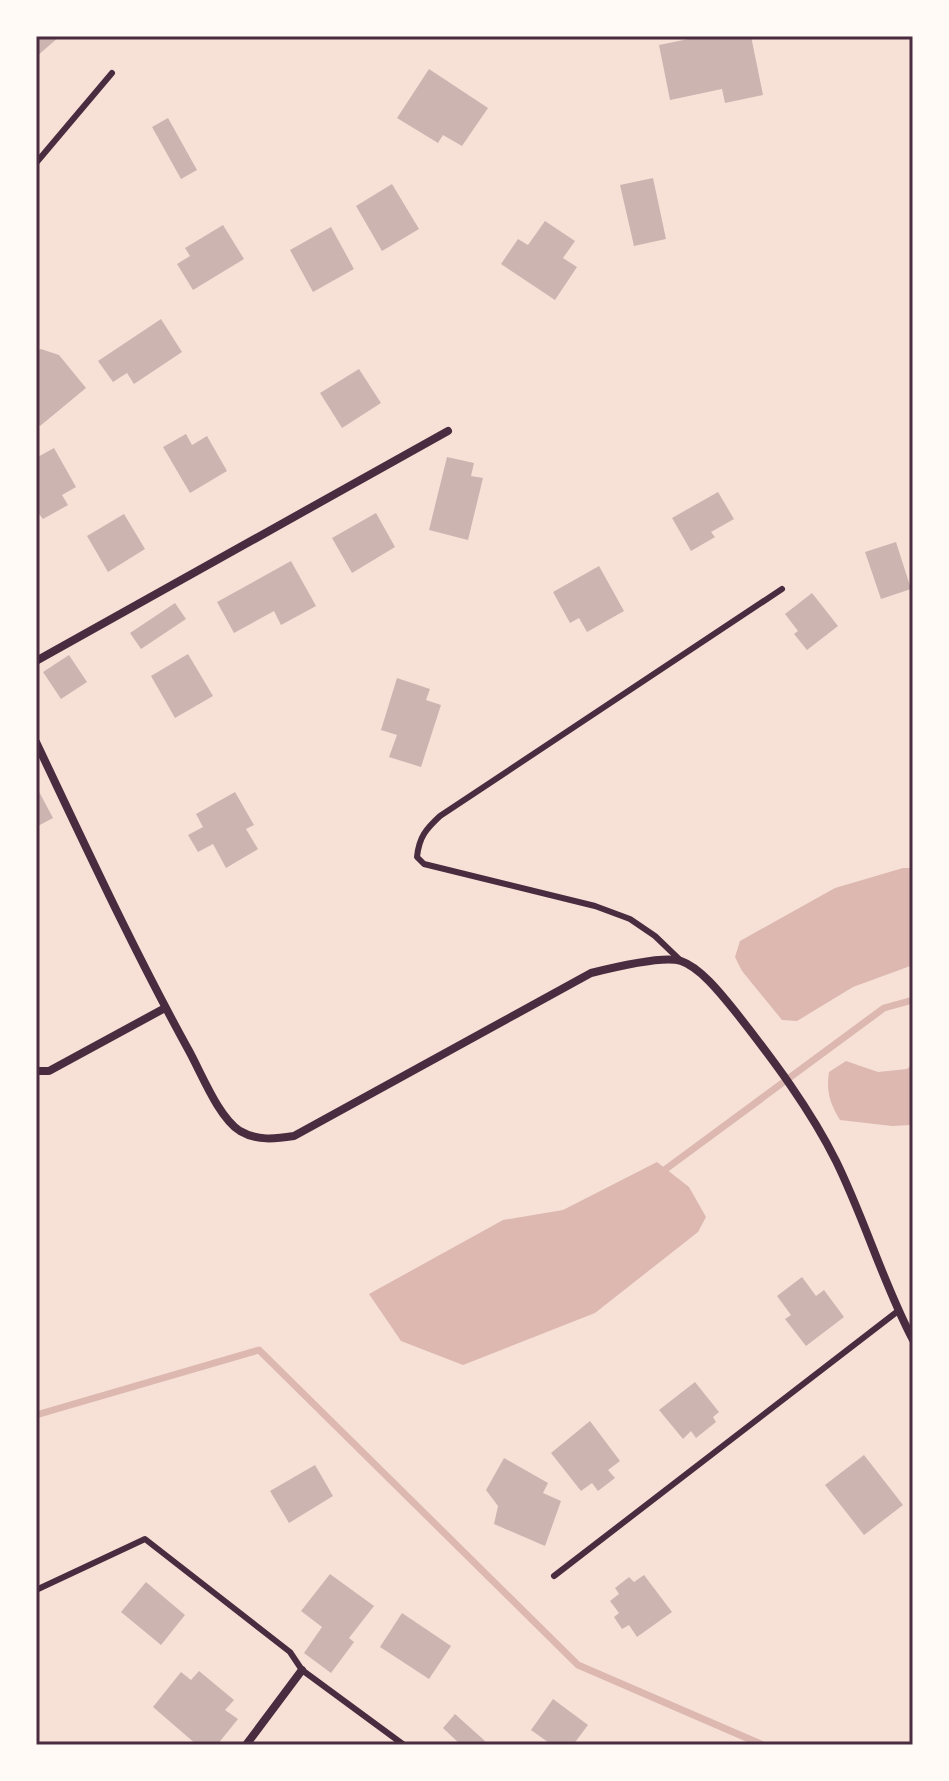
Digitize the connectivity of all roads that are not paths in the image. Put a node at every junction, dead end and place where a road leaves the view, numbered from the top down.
1 (112, 73) dead end
2 (36, 163) edge
3 (448, 431) dead end
4 (782, 589) dead end
5 (36, 661) edge
6 (36, 742) edge
7 (681, 961) junction
8 (165, 1008) junction
9 (36, 1071) edge
10 (898, 1311) junction
11 (913, 1340) edge
12 (554, 1576) dead end
13 (36, 1590) edge
14 (302, 1670) junction
15 (246, 1745) edge
16 (404, 1745) edge

1 - 2 lane
3 - 5 street
4 - 7 lane
6 - 8 street
7 - 8 street
7 - 10 street
8 - 9 street
10 - 11 street
10 - 12 lane
13 - 14 lane
14 - 15 street
14 - 16 lane

